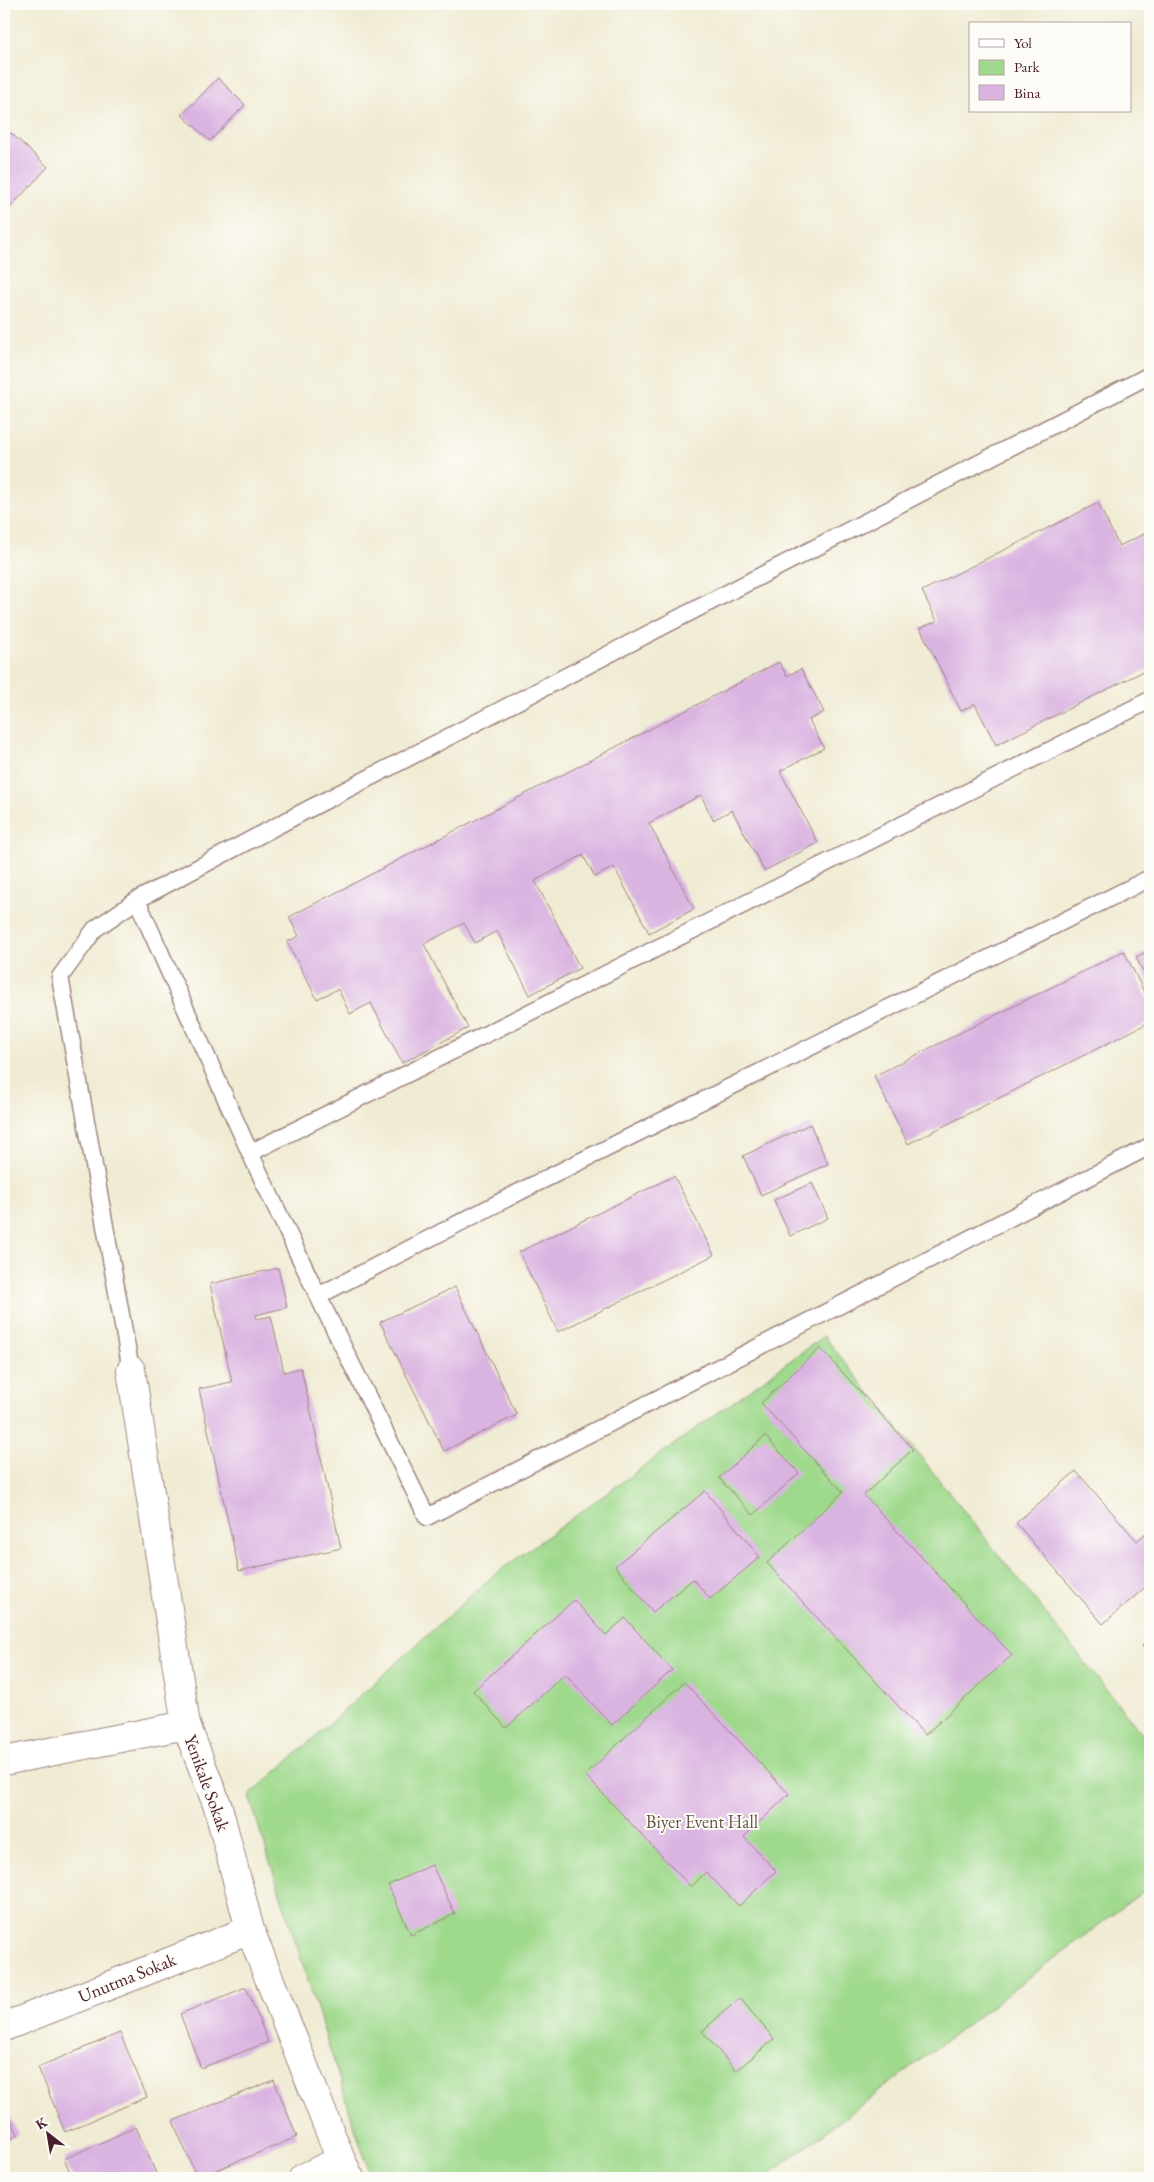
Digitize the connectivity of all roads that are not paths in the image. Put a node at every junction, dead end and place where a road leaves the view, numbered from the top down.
1 (1150, 375) edge
2 (1150, 700) edge
3 (1150, 878) edge
4 (137, 900) junction
5 (1150, 1146) edge
6 (250, 1153) junction
7 (318, 1296) junction
8 (131, 1370) joint
9 (186, 1725) junction
10 (4, 1761) edge
11 (250, 1930) junction
12 (4, 2027) edge
13 (346, 2169) edge
14 (304, 2178) edge

1 - 4 lane
2 - 6 lane
3 - 7 lane
4 - 6 lane
4 - 8 lane
5 - 7 lane
6 - 7 lane
8 - 9 street, Yenikale Sokak
9 - 10 street
9 - 11 street, Yenikale Sokak
11 - 12 street, Unutma Sokak
11 - 13 street, Yenikale Sokak
13 - 14 street

